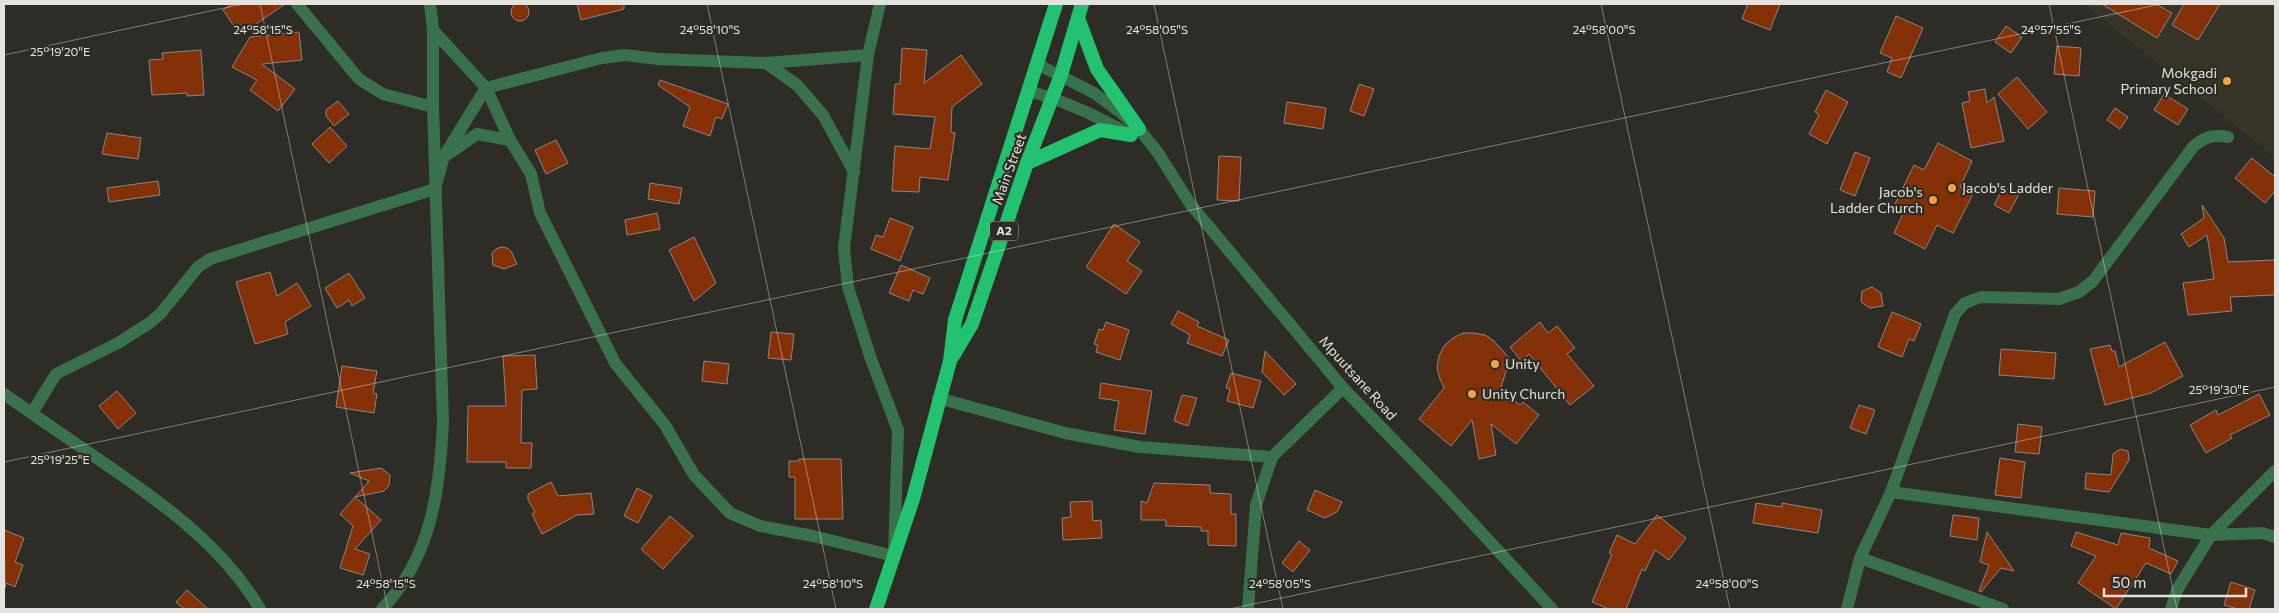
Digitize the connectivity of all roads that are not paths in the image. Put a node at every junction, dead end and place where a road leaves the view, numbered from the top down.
1 (297, 4) edge
2 (430, 4) edge
3 (880, 4) edge
4 (1056, 4) edge
5 (1082, 4) edge
6 (1078, 18) junction
7 (433, 30) junction
8 (868, 55) junction
9 (766, 63) junction
10 (1037, 64) junction
11 (1061, 75) junction
12 (486, 88) junction
13 (1028, 91) junction
14 (1053, 97) junction
15 (433, 107) junction
16 (1135, 132) junction
17 (2228, 137) dead end
18 (510, 140) junction
19 (444, 156) junction
20 (1027, 163) junction
21 (854, 172) junction
22 (436, 189) junction
23 (950, 361) junction
24 (1343, 388) junction
25 (4, 394) edge
26 (938, 398) junction
27 (32, 413) junction
28 (1272, 457) junction
29 (2275, 472) edge
30 (1891, 492) junction
31 (2211, 535) junction
32 (2275, 537) edge
33 (894, 556) junction
34 (1860, 558) junction
35 (260, 609) edge
36 (382, 609) edge
37 (876, 609) edge
38 (1248, 609) edge
39 (1552, 609) edge
40 (1847, 609) edge
41 (2004, 609) edge
42 (2171, 609) edge

1 - 15 street
2 - 7 street
3 - 8 street
4 - 10 highway, A2
5 - 6 highway, A2
6 - 11 highway, A2
6 - 16 highway
7 - 12 street
7 - 15 street
8 - 9 street
8 - 21 street
9 - 12 street
9 - 21 street
10 - 11 street, Mpuutsane Road
10 - 13 highway, A2
11 - 14 highway, A2
11 - 16 street, Mpuutsane Road
12 - 18 street
12 - 19 street
13 - 14 street, Mpuutsane Road
13 - 23 highway, Main Street / A2
14 - 16 street, Mpuutsane Road
14 - 20 highway, Main Street / A2
15 - 22 street
16 - 20 highway
16 - 24 street, Mpuutsane Road
17 - 30 street
18 - 19 street
18 - 33 street
19 - 22 street
20 - 23 highway, Main Street / A2
21 - 33 street
22 - 27 street
22 - 36 street
23 - 26 highway, Main Street / A2
24 - 28 street
24 - 39 street, Mpuutsane Road
25 - 27 street
26 - 28 street
26 - 33 highway, Main Street / A2
27 - 35 street
28 - 38 street
29 - 31 street
30 - 31 street
30 - 34 street
31 - 32 street
31 - 42 street
33 - 37 highway, Main Street / A2
34 - 40 street
34 - 41 street

